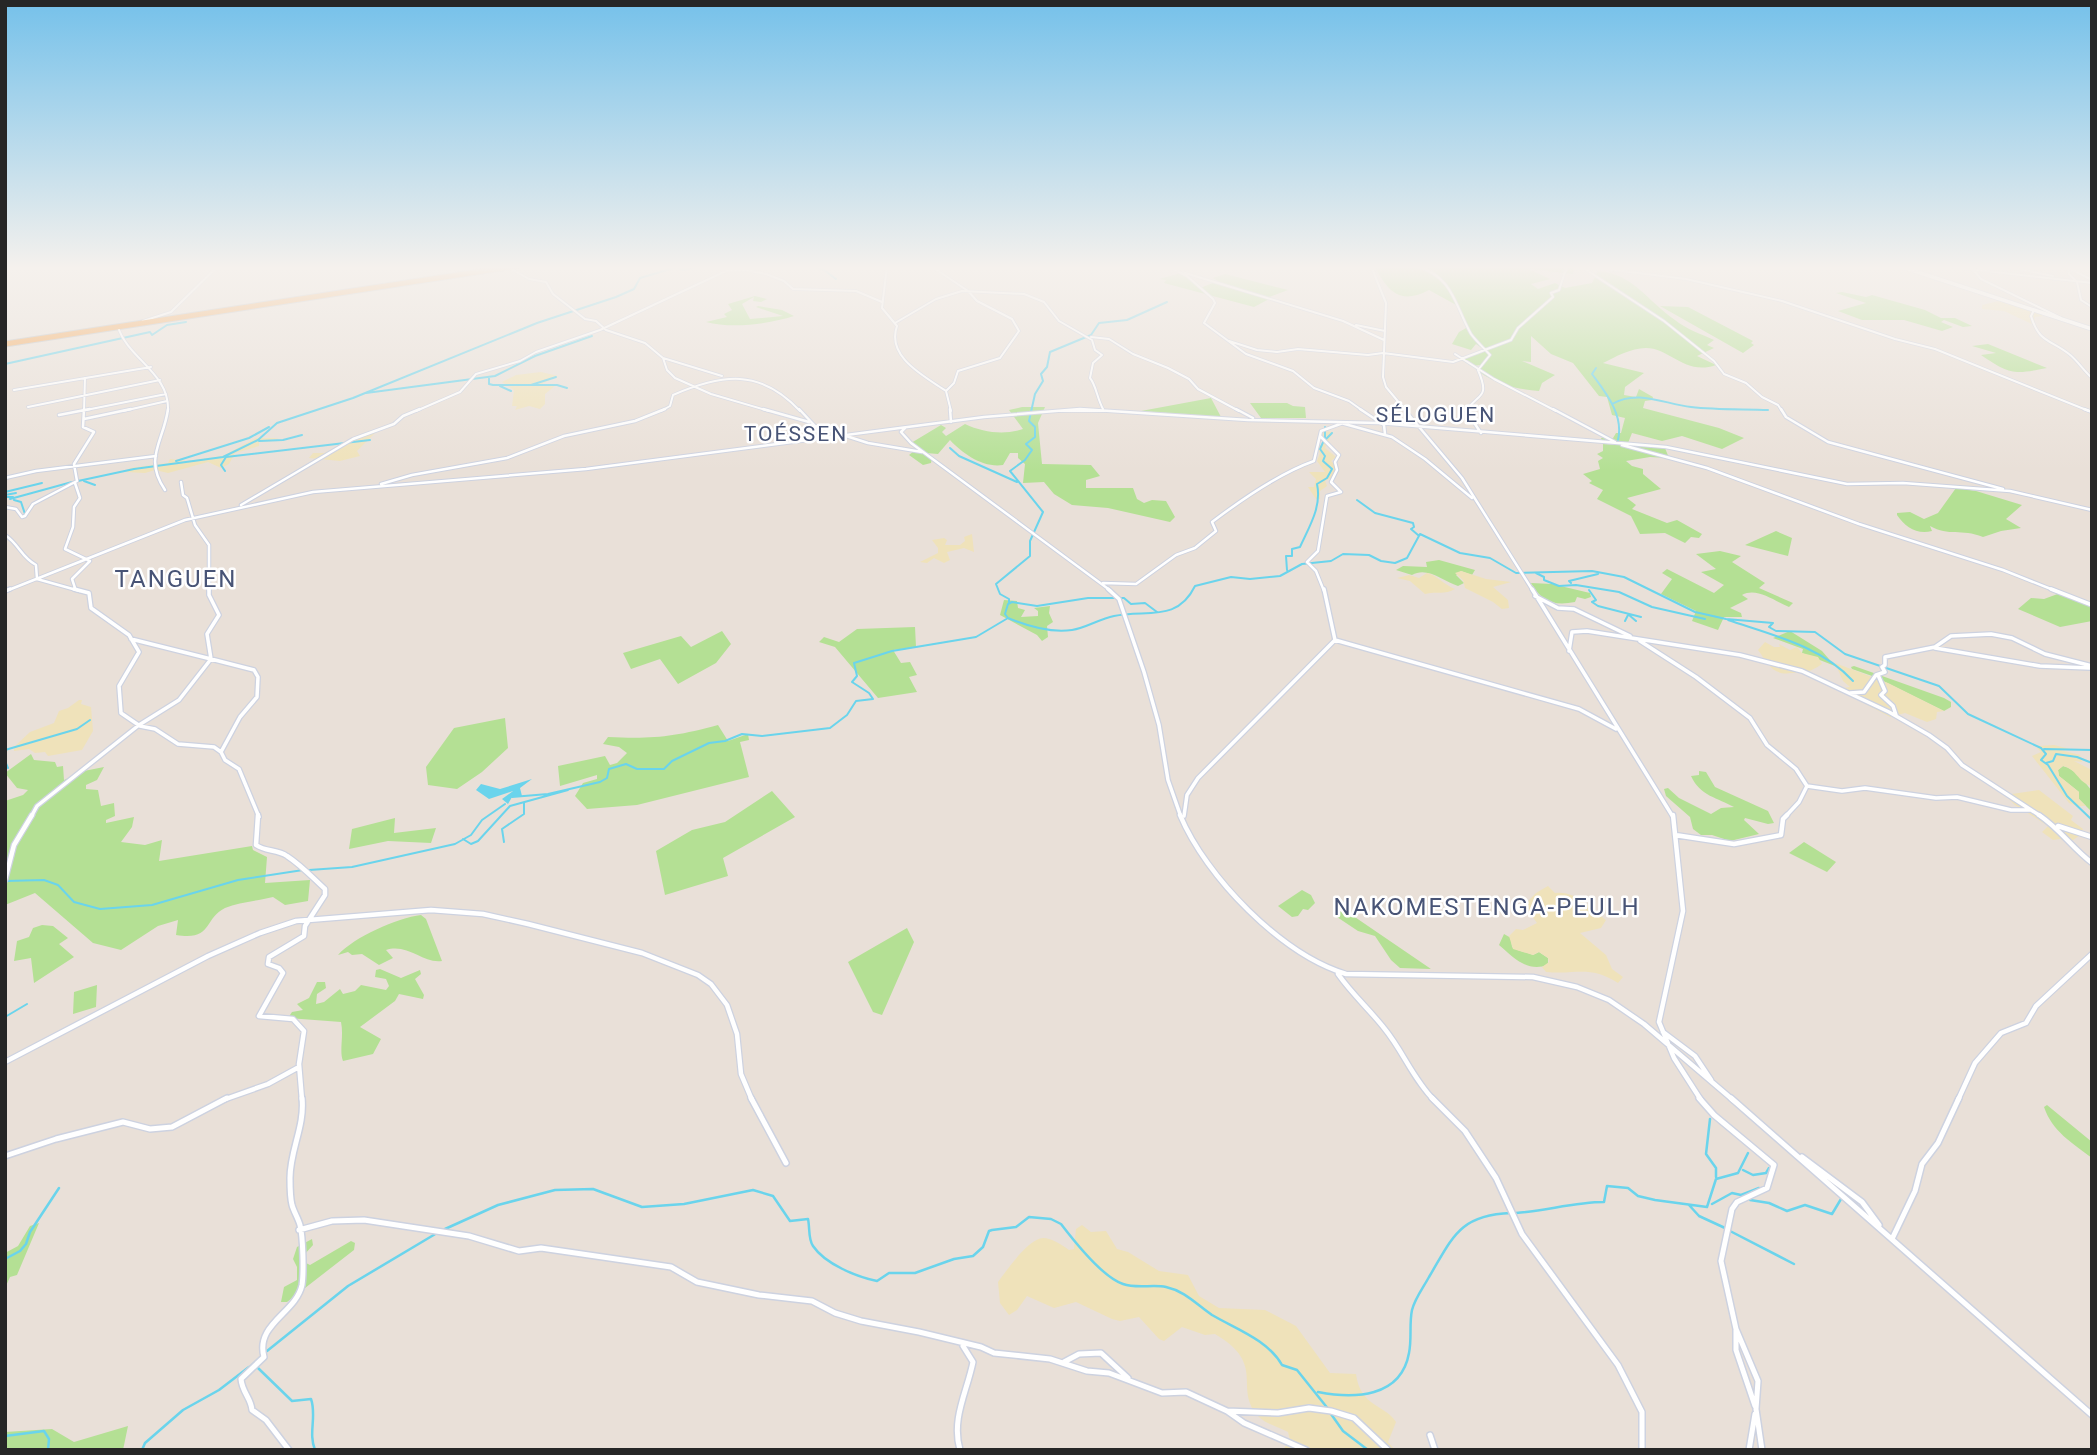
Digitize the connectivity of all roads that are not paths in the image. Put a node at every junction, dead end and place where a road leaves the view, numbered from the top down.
1 (62, 334) edge
2 (69, 334) edge
3 (121, 334) edge
4 (587, 334) edge
5 (623, 334) edge
6 (894, 334) edge
7 (1017, 334) edge
8 (1083, 334) edge
9 (1219, 334) edge
10 (1369, 334) edge
11 (1385, 334) edge
12 (1472, 334) edge
13 (1515, 334) edge
14 (1680, 334) edge
15 (1880, 334) edge
16 (2039, 334) edge
17 (1089, 337) junction
18 (1229, 341) junction
19 (1384, 341) junction
20 (5, 343) edge
21 (1485, 349) junction
22 (1383, 353) junction
23 (1455, 354) dead end
24 (663, 358) junction
25 (1462, 360) junction
26 (151, 367) junction
27 (1479, 372) junction
28 (85, 378) junction
29 (728, 378) junction
30 (2092, 378) edge
31 (160, 380) junction
32 (694, 386) junction
33 (13, 390) dead end
34 (946, 391) junction
35 (166, 394) junction
36 (85, 395) junction
37 (168, 401) junction
38 (28, 407) dead end
39 (1103, 409) junction
40 (84, 410) junction
41 (2092, 413) edge
42 (59, 415) dead end
43 (84, 419) junction
44 (1261, 419) junction
45 (1332, 421) junction
46 (810, 422) junction
47 (951, 422) junction
48 (1343, 423) junction
49 (1383, 424) junction
50 (905, 427) junction
51 (1422, 427) junction
52 (1481, 433) junction
53 (1385, 434) junction
54 (845, 436) junction
55 (1320, 436) junction
56 (806, 440) junction
57 (1616, 443) junction
58 (926, 453) junction
59 (156, 456) junction
60 (76, 466) junction
61 (5, 478) edge
62 (181, 482) dead end
63 (75, 483) junction
64 (376, 486) junction
65 (165, 490) dead end
66 (2014, 492) junction
67 (1476, 501) junction
68 (5, 507) edge
69 (232, 508) junction
70 (2092, 510) edge
71 (192, 518) junction
72 (5, 535) edge
73 (89, 559) junction
74 (38, 579) junction
75 (1101, 582) junction
76 (75, 588) junction
77 (5, 591) edge
78 (1533, 595) junction
79 (2092, 605) edge
80 (131, 639) junction
81 (1636, 639) junction
82 (1335, 640) junction
83 (1932, 647) junction
84 (1569, 653) junction
85 (211, 659) junction
86 (2092, 667) edge
87 (1878, 675) junction
88 (1847, 693) junction
89 (1896, 716) junction
90 (139, 725) junction
91 (1618, 730) junction
92 (221, 751) junction
93 (1807, 786) junction
94 (2041, 816) junction
95 (1184, 818) junction
96 (2053, 824) junction
97 (1675, 835) junction
98 (2092, 837) edge
99 (2092, 863) edge
100 (5, 880) edge
101 (312, 919) junction
102 (2092, 954) edge
103 (1336, 972) junction
104 (1662, 1031) junction
105 (1665, 1042) junction
106 (5, 1062) edge
107 (299, 1067) junction
108 (1712, 1082) junction
109 (5, 1156) edge
110 (786, 1163) dead end
111 (299, 1230) junction
112 (1892, 1239) junction
113 (1736, 1329) junction
114 (962, 1345) junction
115 (1063, 1363) junction
116 (1129, 1380) junction
117 (1756, 1409) junction
118 (1227, 1410) junction
119 (2092, 1415) edge
120 (1430, 1435) dead end
121 (289, 1450) edge
122 (960, 1450) edge
123 (1306, 1450) edge
124 (1388, 1450) edge
125 (1435, 1450) edge
126 (1642, 1450) edge
127 (1749, 1450) edge
128 (1762, 1450) edge

1 - 20 highway
2 - 20 highway
3 - 26 street
4 - 69 street
5 - 24 street
6 - 34 street
7 - 34 street
8 - 17 street
9 - 18 street
10 - 19 street
11 - 19 street
12 - 21 street
13 - 21 street
14 - 66 street
15 - 41 street
16 - 30 street
17 - 39 street
17 - 44 street
18 - 22 street
18 - 49 street
19 - 22 street
21 - 25 street
21 - 27 street
22 - 25 street
22 - 51 street
23 - 25 street
24 - 29 street
24 - 32 street
25 - 27 street
26 - 28 street
26 - 31 street
27 - 52 street
27 - 57 street
28 - 33 street
28 - 36 street
29 - 32 street
29 - 46 street
31 - 35 street
31 - 36 street
32 - 46 street
32 - 64 street
34 - 47 street
35 - 37 street
35 - 40 street
36 - 38 street
36 - 40 street
37 - 43 street
37 - 59 street
39 - 44 street
39 - 47 street
40 - 42 street
40 - 43 street
43 - 60 street
44 - 45 street
45 - 48 street
45 - 49 street
46 - 54 street
46 - 56 street
47 - 50 street
48 - 53 street
48 - 55 street
49 - 51 street
49 - 53 street
50 - 54 street
50 - 58 street
51 - 52 street
51 - 67 street
52 - 57 street
53 - 67 street
54 - 56 street
54 - 58 street
55 - 75 street
55 - 82 street
56 - 64 street
57 - 66 street
57 - 79 street
58 - 75 street
59 - 60 street
59 - 65 street
60 - 61 street
60 - 63 street
62 - 71 street
63 - 68 street
63 - 73 street
64 - 69 street
66 - 70 street
67 - 78 street
69 - 71 street
71 - 73 street
71 - 85 street
72 - 74 street
73 - 74 street
73 - 76 street
74 - 76 street
74 - 77 street
75 - 95 street
76 - 80 street
78 - 81 street
78 - 84 street
80 - 85 street
80 - 90 street
81 - 84 street
81 - 88 street
81 - 93 street
82 - 91 street
82 - 95 street
83 - 86 street
83 - 86 street
83 - 87 street
84 - 91 street
85 - 90 street
85 - 92 street
87 - 88 street
87 - 89 street
88 - 89 street
89 - 94 street
90 - 92 street
90 - 100 street
91 - 97 street
92 - 101 street
93 - 94 street
93 - 97 street
94 - 96 street
95 - 103 street
96 - 98 street
96 - 99 street
97 - 104 street
101 - 106 street
101 - 107 street
101 - 110 street
102 - 112 street
103 - 105 street
103 - 126 street
104 - 105 street
104 - 108 street
105 - 108 street
105 - 113 street
107 - 109 street
107 - 111 street
108 - 112 street
111 - 114 street
111 - 121 street
112 - 119 street
113 - 117 street
113 - 117 street
114 - 115 street
114 - 122 street
115 - 116 street
115 - 116 street
116 - 118 street
117 - 127 street
117 - 128 street
118 - 123 street
118 - 124 street
120 - 125 street

